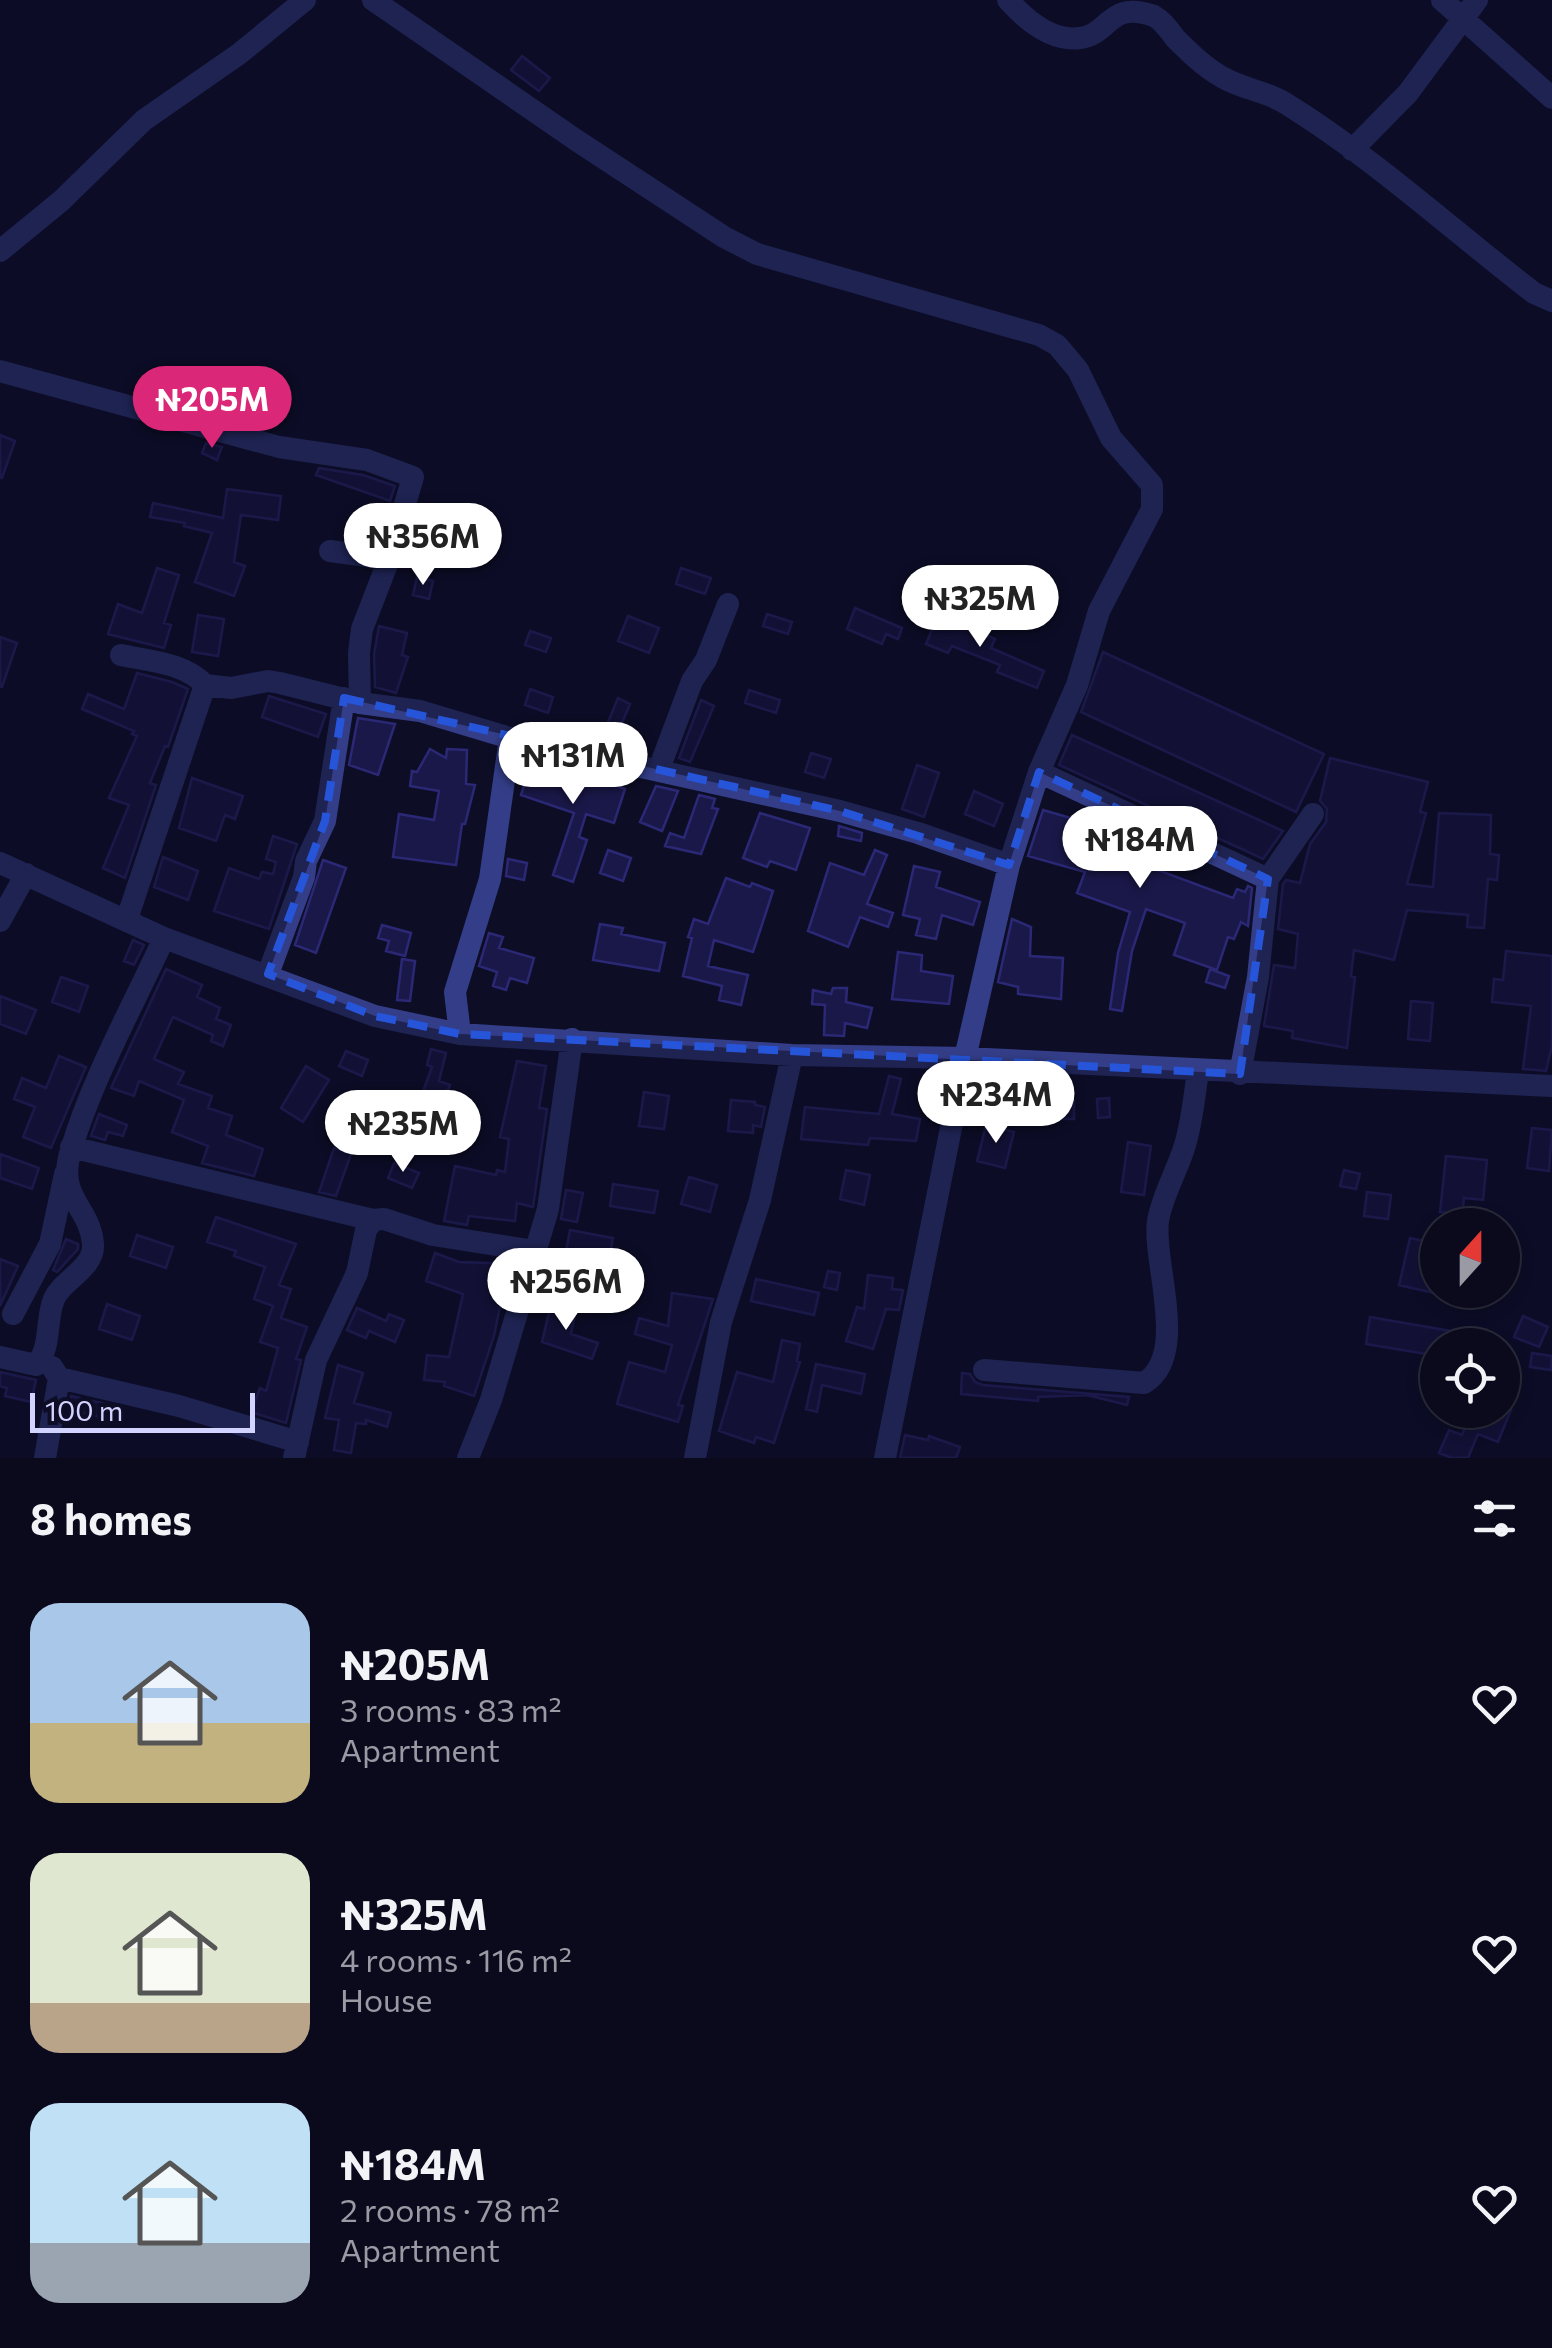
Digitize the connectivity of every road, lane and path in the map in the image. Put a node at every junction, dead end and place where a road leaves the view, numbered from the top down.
1 (305, 0) edge
2 (373, 0) edge
3 (1008, 0) edge
4 (1442, 0) edge
5 (1470, 8) edge
6 (1552, 98) edge
7 (1352, 150) junction
8 (0, 252) edge
9 (1552, 301) edge
10 (0, 371) edge
11 (330, 551) dead end
12 (389, 559) junction
13 (728, 604) dead end
14 (121, 655) dead end
15 (205, 685) junction
16 (352, 701) junction
17 (510, 738) junction
18 (659, 769) junction
19 (1039, 772) junction
20 (1313, 814) dead end
21 (0, 863) edge
22 (1009, 866) junction
23 (26, 874) junction
24 (1268, 879) junction
25 (128, 919) junction
26 (0, 921) edge
27 (164, 938) junction
28 (268, 974) junction
29 (460, 1034) junction
30 (572, 1038) junction
31 (792, 1054) junction
32 (966, 1058) junction
33 (1198, 1072) junction
34 (1240, 1074) junction
35 (1552, 1086) edge
36 (71, 1147) junction
37 (65, 1171) junction
38 (373, 1220) junction
39 (535, 1251) junction
40 (13, 1314) dead end
41 (0, 1356) edge
42 (44, 1356) junction
43 (984, 1370) dead end
44 (59, 1378) junction
45 (296, 1450) edge
46 (45, 1458) edge
47 (468, 1458) edge
48 (696, 1458) edge
49 (885, 1458) edge

1 - 8 street
2 - 19 street
3 - 7 street
4 - 5 street
5 - 6 street
5 - 7 street
7 - 9 street
10 - 12 street
11 - 12 street
12 - 16 street
13 - 18 street
14 - 15 street
15 - 16 street
15 - 25 street
16 - 17 street
16 - 28 street
17 - 18 street
17 - 29 street
18 - 22 street
19 - 22 street
19 - 24 street
20 - 24 street
21 - 23 street
22 - 32 street
23 - 25 street
23 - 26 street
24 - 34 street
25 - 27 street
27 - 28 street
27 - 36 street
28 - 29 street
29 - 30 street
30 - 31 street
30 - 39 street
31 - 32 street
31 - 48 street
32 - 33 street
32 - 49 street
33 - 34 street
33 - 43 street
34 - 35 street
36 - 37 street
36 - 38 street
37 - 40 street
37 - 42 street
38 - 39 street
38 - 45 street
39 - 47 street
41 - 42 street
42 - 44 street
44 - 45 street
44 - 46 street

